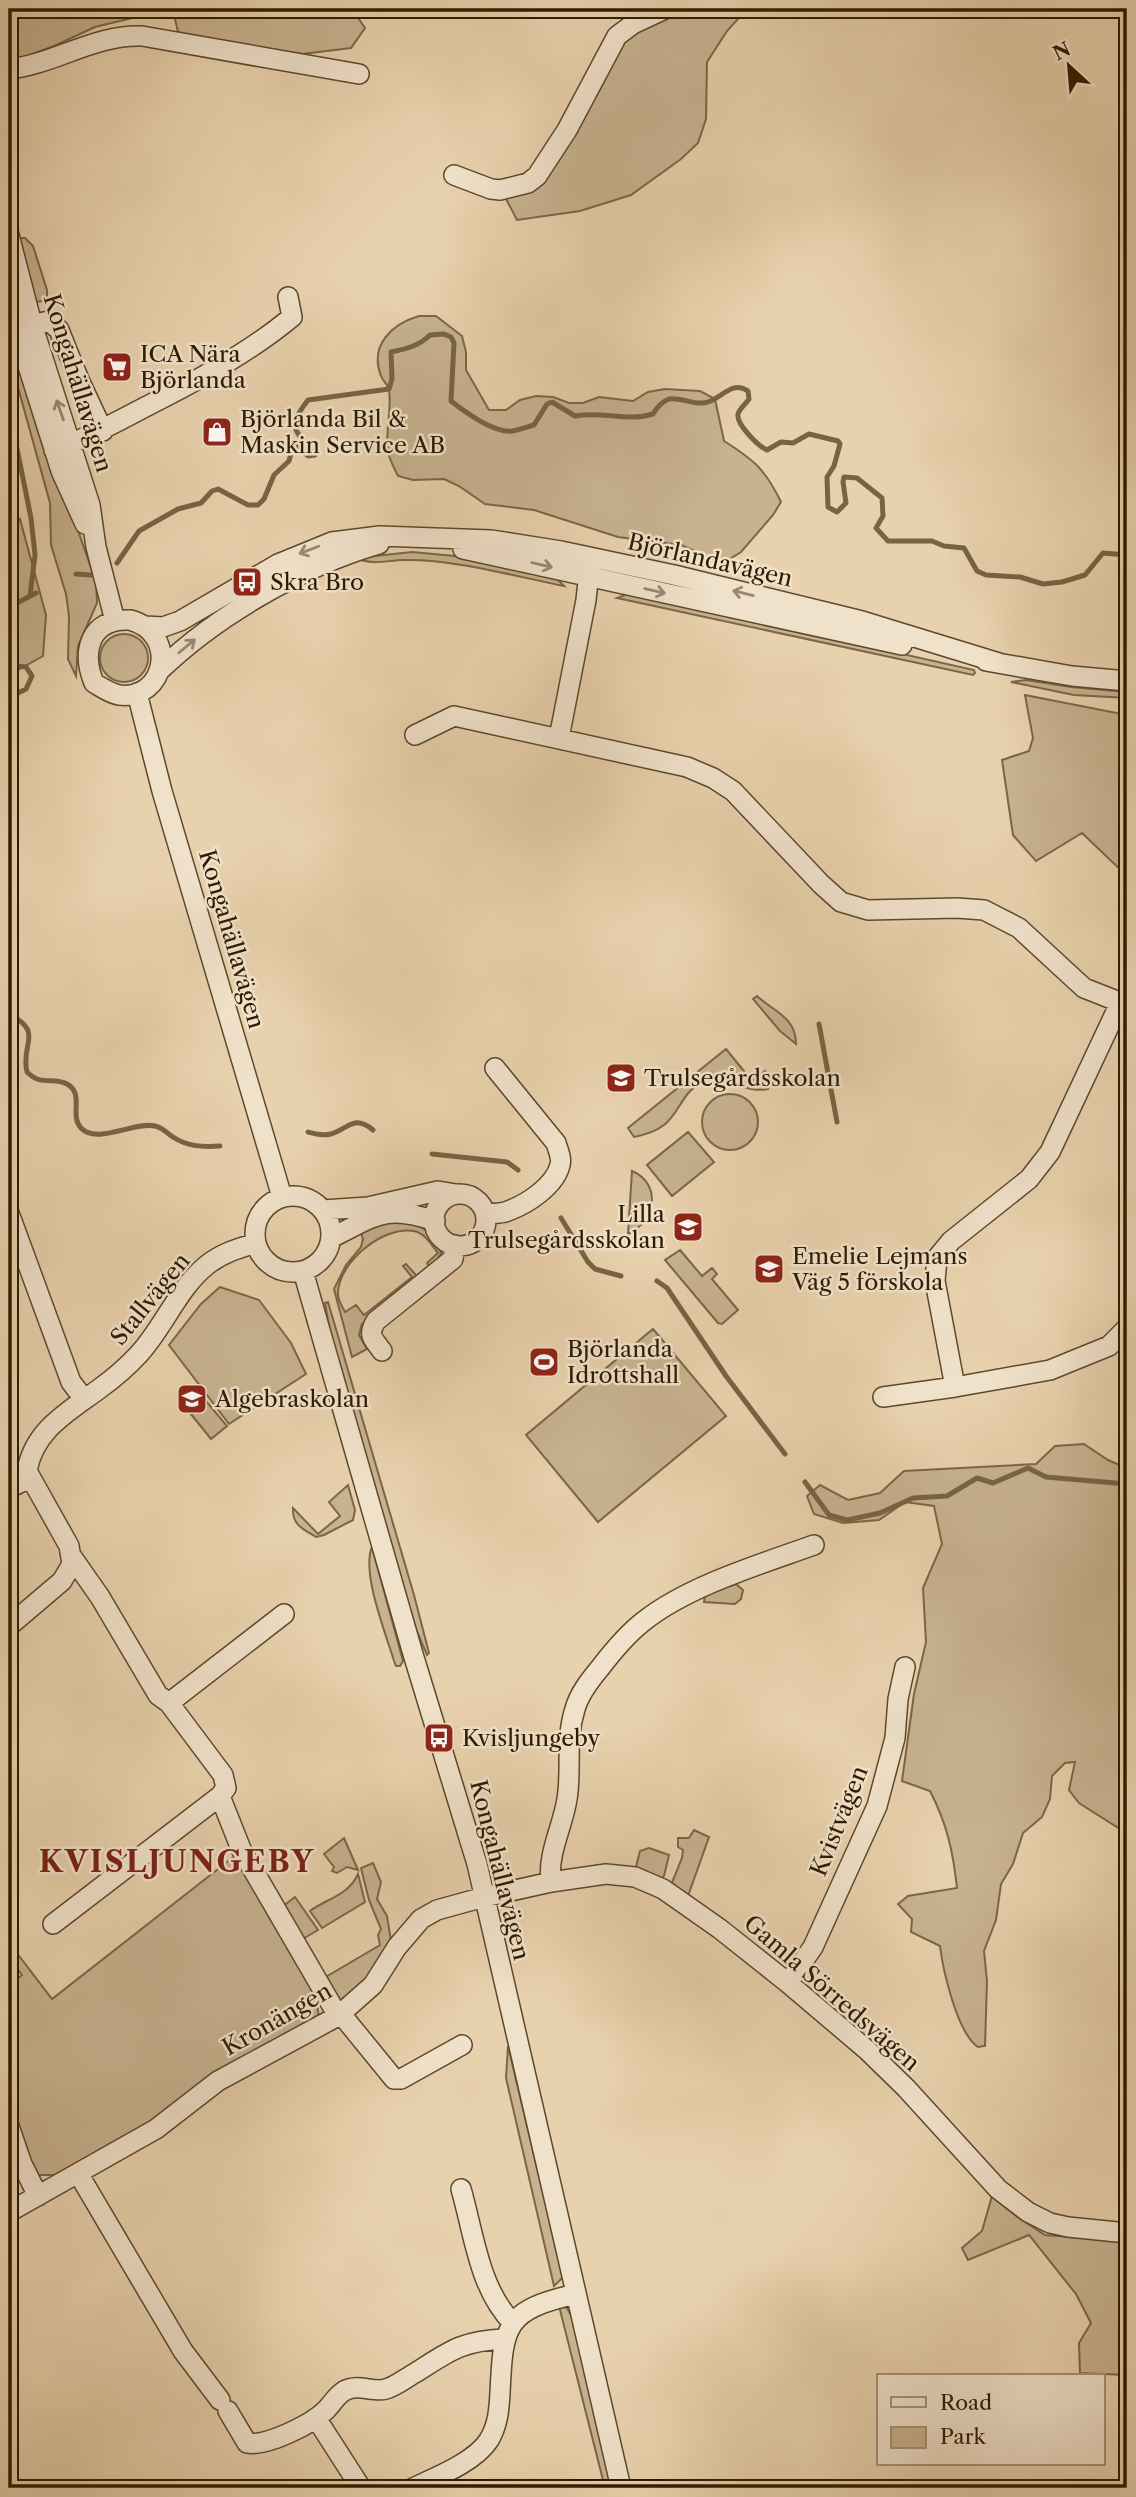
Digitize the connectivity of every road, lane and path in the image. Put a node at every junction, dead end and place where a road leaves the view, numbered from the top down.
1 (664, 9) edge
2 (9, 69) edge
3 (359, 74) dead end
4 (454, 175) dead end
5 (9, 235) edge
6 (14, 279) edge
7 (288, 297) dead end
8 (9, 306) edge
9 (24, 326) junction
10 (103, 431) junction
11 (63, 447) junction
12 (402, 537) junction
13 (590, 567) junction
14 (115, 621) junction
15 (145, 626) junction
16 (159, 671) junction
17 (1127, 681) edge
18 (137, 693) junction
19 (415, 735) dead end
20 (559, 738) junction
21 (1123, 1004) edge
22 (495, 1068) dead end
23 (456, 1194) junction
24 (282, 1197) junction
25 (323, 1210) junction
26 (9, 1213) edge
27 (486, 1214) junction
28 (435, 1221) junction
29 (331, 1238) junction
30 (256, 1243) junction
31 (455, 1245) junction
32 (303, 1271) junction
33 (1127, 1328) edge
34 (382, 1351) dead end
35 (956, 1387) junction
36 (883, 1397) dead end
37 (84, 1399) junction
38 (30, 1478) junction
39 (9, 1488) edge
40 (814, 1545) dead end
41 (72, 1557) junction
42 (284, 1614) dead end
43 (9, 1626) edge
44 (905, 1667) dead end
45 (169, 1703) junction
46 (220, 1796) junction
47 (551, 1882) junction
48 (484, 1896) junction
49 (53, 1924) dead end
50 (788, 1983) junction
51 (340, 2015) junction
52 (462, 2045) dead end
53 (9, 2126) edge
54 (78, 2173) junction
55 (461, 2189) dead end
56 (38, 2196) junction
57 (9, 2212) edge
58 (1127, 2233) edge
59 (576, 2294) junction
60 (509, 2331) junction
61 (316, 2418) junction
62 (361, 2488) edge
63 (413, 2488) edge
64 (621, 2488) edge

1 - 4 street
2 - 3 street
5 - 6 street, Kongahällavägen
6 - 9 street, Kongahällavägen
7 - 10 street
8 - 9 street, Kongahällavägen
9 - 10 street
9 - 11 street, Kongahällavägen
10 - 11 street
11 - 14 street, Kongahällavägen
12 - 13 street, Björlandavägen
12 -> 15 street, Björlandavägen
16 -> 12 street, Björlandavägen
13 - 17 street, Björlandavägen
13 - 20 street
14 - 15 street
14 - 18 street
15 - 16 street
16 - 18 street
18 - 24 street, Kongahällavägen
19 - 20 street
20 - 21 street
21 - 35 street
22 - 27 street
23 - 25 street
23 - 27 street
23 - 28 street
24 - 25 street
24 - 30 street
25 - 29 street
26 - 37 street
27 - 31 street
28 - 29 street
28 - 31 street
29 - 32 street
30 - 32 street
30 - 37 street, Stallvägen
31 - 34 street
32 - 48 street, Kongahällavägen
33 - 35 street
35 - 36 street
37 - 38 street, Stallvägen
38 - 39 street
38 - 41 street
40 - 47 street
41 - 43 street
41 - 45 street
42 - 45 street
44 - 50 street, Kvistvägen
45 - 46 street
46 - 49 street
46 - 51 street
47 - 48 street, Gamla Sörredsvägen
47 - 50 street, Gamla Sörredsvägen
48 - 51 street, Kronängen
48 - 59 street, Kongahällavägen
50 - 58 street, Gamla Sörredsvägen
51 - 52 street
51 - 54 street, Kronängen
53 - 56 street
54 - 56 street, Kronängen
54 - 61 street
55 - 60 street
56 - 57 street, Kronängen
59 - 60 street
59 - 64 street, Kongahällavägen
60 - 61 street
60 - 63 street
61 - 62 street

